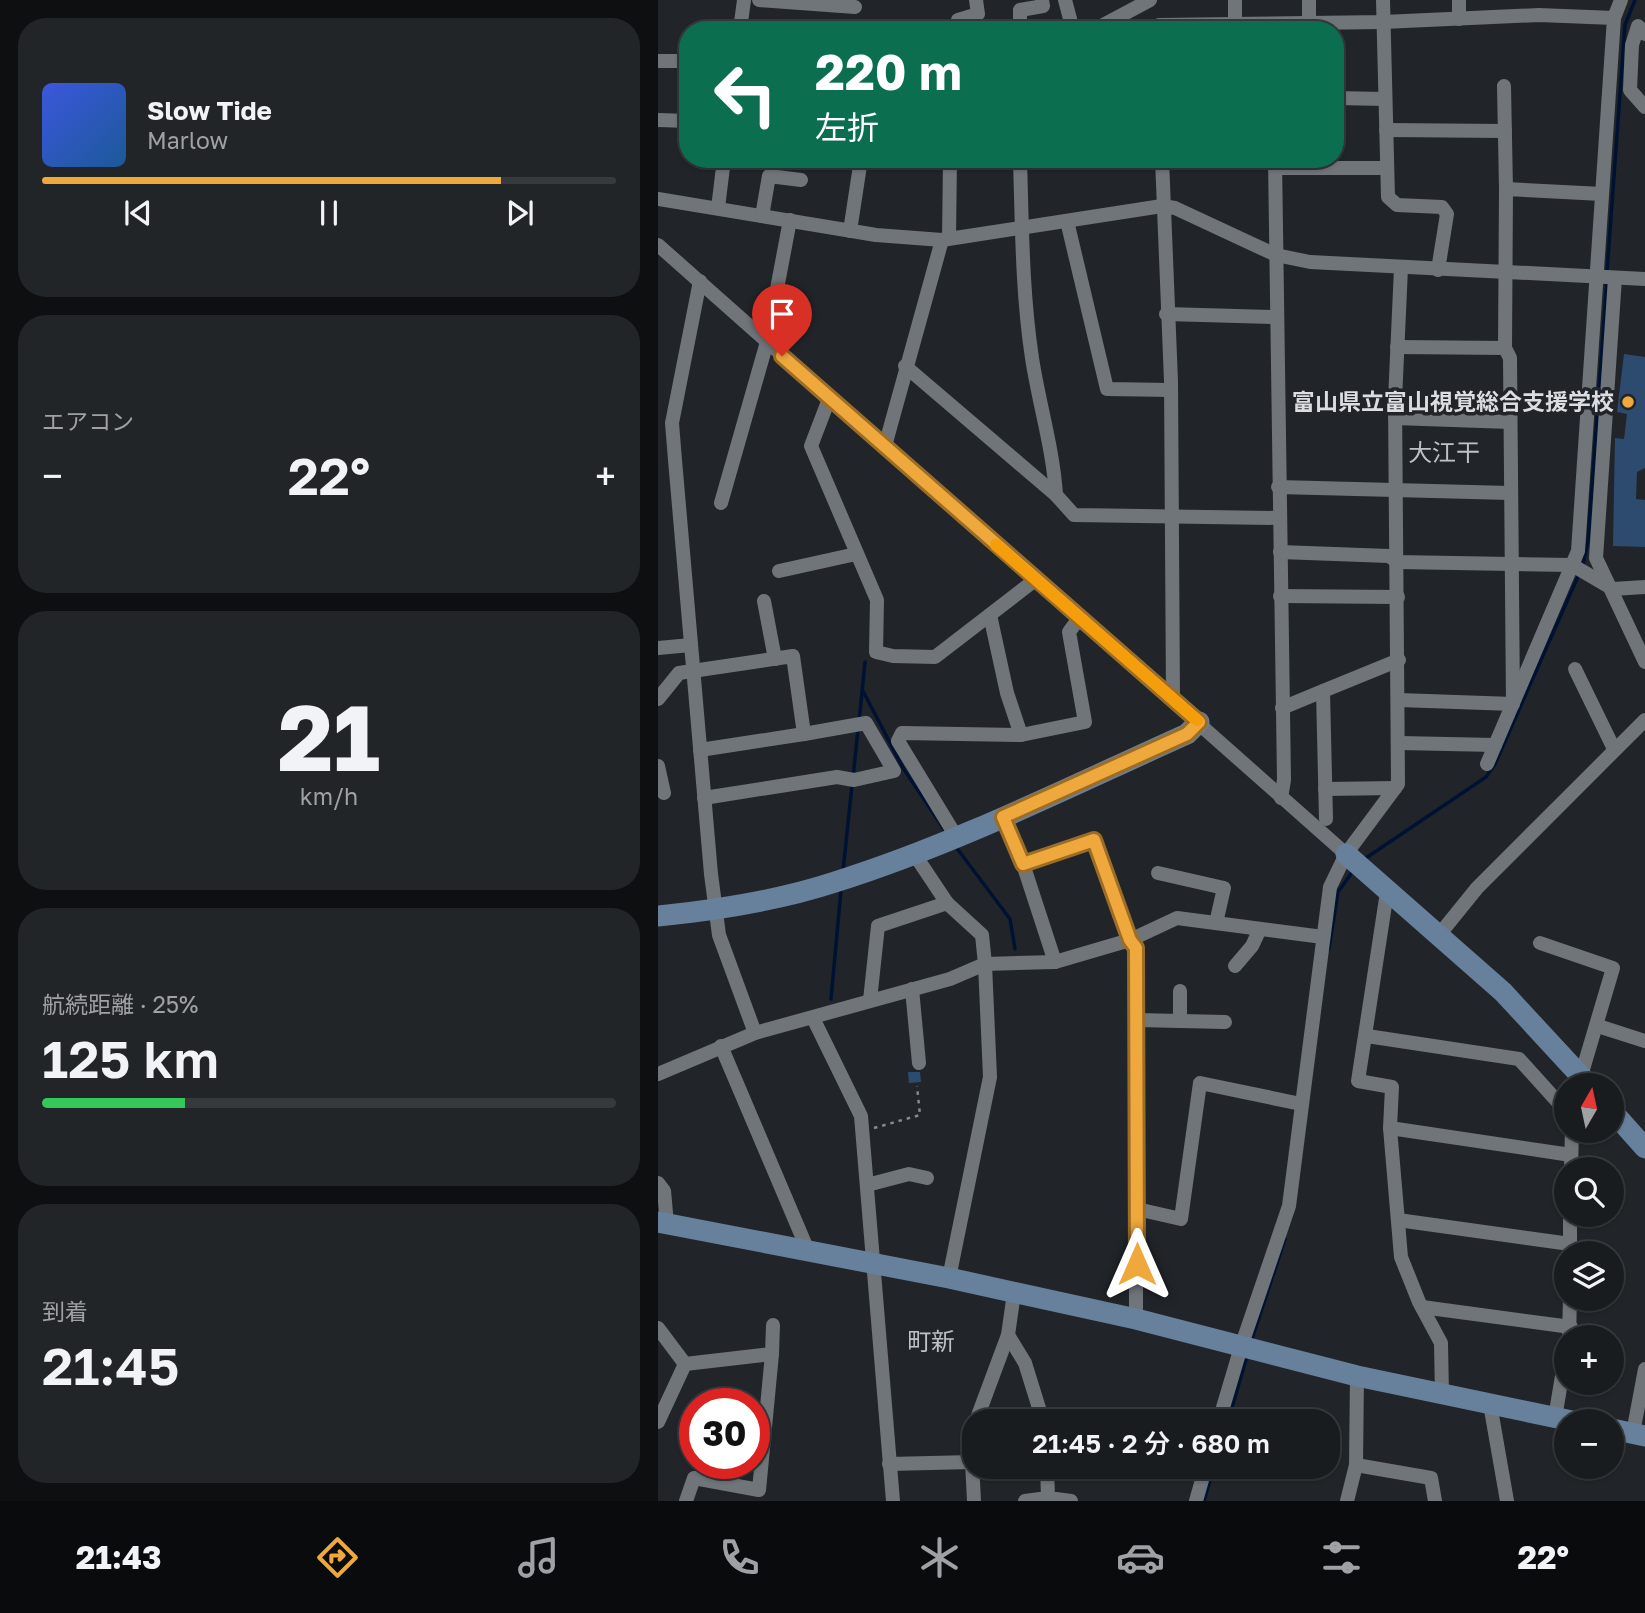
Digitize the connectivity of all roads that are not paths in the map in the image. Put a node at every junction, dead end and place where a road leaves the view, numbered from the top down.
1 (744, 0) edge
2 (759, 0) edge
3 (976, 0) edge
4 (1042, 0) edge
5 (1065, 0) edge
6 (1150, 0) edge
7 (1157, 0) edge
8 (1235, 0) edge
9 (1309, 0) edge
10 (1383, 0) edge
11 (1459, 0) edge
12 (1621, 0) edge
13 (820, 2) edge
14 (855, 7) dead end
15 (1614, 18) junction
16 (1459, 19) junction
17 (741, 21) edge
18 (958, 21) edge
19 (1020, 21) edge
20 (1071, 21) edge
21 (1111, 21) edge
22 (1159, 21) edge
23 (1235, 21) edge
24 (1309, 21) edge
25 (1383, 22) junction
26 (1344, 23) edge
27 (1643, 24) edge
28 (658, 61) edge
29 (679, 61) edge
30 (1504, 86) dead end
31 (1344, 98) edge
32 (1385, 99) junction
33 (1645, 107) edge
34 (658, 120) edge
35 (679, 121) edge
36 (1386, 130) junction
37 (1505, 131) junction
38 (1344, 166) edge
39 (723, 168) edge
40 (859, 168) edge
41 (950, 168) edge
42 (1020, 168) edge
43 (1162, 168) edge
44 (1275, 168) edge
45 (1387, 168) junction
46 (801, 180) dead end
47 (1506, 189) junction
48 (1602, 194) junction
49 (658, 199) edge
50 (1162, 206) junction
51 (718, 208) junction
52 (762, 216) junction
53 (790, 220) junction
54 (1067, 221) junction
55 (1022, 228) junction
56 (850, 231) junction
57 (946, 239) junction
58 (658, 245) edge
59 (1276, 255) junction
60 (1401, 268) junction
61 (1438, 270) junction
62 (1504, 274) junction
63 (1597, 276) junction
64 (1615, 278) junction
65 (1645, 279) edge
66 (700, 281) junction
67 (1166, 314) junction
68 (1275, 317) junction
69 (767, 342) junction
70 (1397, 347) junction
71 (1505, 348) junction
72 (905, 366) junction
73 (1171, 390) junction
74 (829, 399) junction
75 (1395, 418) junction
76 (1510, 422) junction
77 (885, 446) junction
78 (1278, 486) junction
79 (1396, 490) junction
80 (1510, 493) junction
81 (1056, 495) junction
82 (721, 503) dead end
83 (1172, 515) junction
84 (1279, 518) junction
85 (1280, 552) junction
86 (856, 554) junction
87 (1397, 562) junction
88 (1510, 564) junction
89 (1572, 565) junction
90 (779, 571) dead end
91 (1035, 580) junction
92 (1645, 587) edge
93 (1613, 589) junction
94 (1280, 596) junction
95 (1398, 597) junction
96 (764, 601) dead end
97 (990, 615) junction
98 (1080, 617) junction
99 (691, 645) junction
100 (658, 648) edge
101 (775, 659) junction
102 (1399, 660) junction
103 (1645, 662) edge
104 (1575, 669) dead end
105 (694, 671) junction
106 (1323, 691) junction
107 (658, 699) edge
108 (1173, 699) junction
109 (1399, 700) junction
110 (1513, 704) junction
111 (1282, 708) junction
112 (1645, 720) edge
113 (1199, 722) junction
114 (804, 734) junction
115 (1021, 735) junction
116 (1400, 743) junction
117 (1495, 745) junction
118 (1614, 749) junction
119 (700, 750) junction
120 (1487, 764) dead end
121 (658, 766) edge
122 (1395, 788) junction
123 (1325, 789) junction
124 (664, 793) dead end
125 (704, 798) junction
126 (1281, 798) junction
127 (1003, 817) junction
128 (1326, 819) dead end
129 (957, 838) junction
130 (1346, 853) junction
131 (915, 855) junction
132 (1023, 864) junction
133 (1157, 873) dead end
134 (1387, 892) junction
135 (947, 903) junction
136 (716, 910) junction
137 (658, 916) edge
138 (1216, 923) junction
139 (1260, 929) junction
140 (1439, 935) junction
141 (1323, 937) junction
142 (1130, 940) junction
143 (1540, 943) dead end
144 (1055, 962) junction
145 (985, 964) junction
146 (1235, 966) dead end
147 (912, 989) junction
148 (1180, 991) dead end
149 (870, 1000) junction
150 (813, 1018) junction
151 (1137, 1020) junction
152 (1181, 1021) junction
153 (1225, 1021) dead end
154 (1598, 1026) junction
155 (755, 1033) junction
156 (1367, 1036) junction
157 (1645, 1041) edge
158 (721, 1046) junction
159 (919, 1063) dead end
160 (1578, 1073) edge
161 (1587, 1073) edge
162 (658, 1074) edge
163 (1554, 1098) edge
164 (1301, 1104) junction
165 (1624, 1124) edge
166 (1390, 1129) junction
167 (1645, 1148) edge
168 (1554, 1159) edge
169 (927, 1178) dead end
170 (658, 1183) edge
171 (867, 1185) junction
172 (1137, 1209) junction
173 (1398, 1220) junction
174 (662, 1223) edge
175 (1554, 1246) edge
176 (809, 1253) junction
177 (875, 1265) junction
178 (949, 1278) junction
179 (1014, 1293) junction
180 (1422, 1307) junction
181 (1136, 1319) junction
182 (773, 1325) dead end
183 (658, 1328) edge
184 (1554, 1329) edge
185 (1008, 1335) junction
186 (1246, 1348) junction
187 (772, 1354) junction
188 (685, 1364) junction
189 (1645, 1369) edge
190 (1357, 1376) junction
191 (1442, 1395) junction
192 (1490, 1404) junction
193 (980, 1409) edge
194 (1039, 1409) edge
195 (1223, 1409) edge
196 (1554, 1417) edge
197 (658, 1422) edge
198 (1639, 1434) edge
199 (962, 1462) edge
200 (889, 1464) junction
201 (1356, 1465) junction
202 (973, 1479) edge
203 (1047, 1479) edge
204 (1202, 1479) edge
205 (759, 1495) edge
206 (1048, 1498) junction
207 (686, 1501) edge
208 (892, 1501) edge
209 (974, 1501) edge
210 (1025, 1501) edge
211 (1071, 1501) edge
212 (1196, 1501) edge
213 (1347, 1501) edge
214 (1435, 1501) edge
215 (1507, 1501) edge

1 - 17 street
2 - 13 street
3 - 18 street
4 - 19 street
5 - 20 street
6 - 21 street
7 - 22 street
8 - 23 street
9 - 24 street
10 - 25 street
11 - 16 street
12 - 15 street
13 - 14 street
15 - 16 street
15 - 48 street
16 - 25 street
25 - 26 street
25 - 32 street
27 - 33 street
28 - 29 street
30 - 37 street
31 - 32 street
32 - 36 street
34 - 35 street
36 - 37 street
36 - 45 street
37 - 47 street
38 - 45 street
39 - 51 street
40 - 56 street
41 - 57 street
42 - 55 street
43 - 50 street
44 - 59 street
45 - 61 street
46 - 52 street
47 - 48 street
47 - 62 street
48 - 63 street
49 - 51 street
50 - 54 street
50 - 59 street
50 - 67 street
51 - 52 street
52 - 53 street
53 - 56 street
53 - 69 street
54 - 55 street
54 - 73 street
55 - 57 street
55 - 81 street
56 - 57 street
57 - 72 street
58 - 66 street
59 - 60 street
59 - 68 street
60 - 61 street
60 - 70 street
61 - 62 street
62 - 63 street
62 - 71 street
63 - 64 street
63 - 89 street
64 - 65 street
64 - 93 street
66 - 69 street
66 - 99 street
67 - 68 street
67 - 73 street
68 - 78 street
69 - 74 street
69 - 82 street
70 - 71 street
70 - 75 street
71 - 76 street
72 - 77 street
72 - 81 street
73 - 83 street
74 - 77 street
74 - 86 street
75 - 76 street
75 - 79 street
76 - 80 street
77 - 91 street
78 - 79 street
78 - 84 street
79 - 80 street
79 - 87 street
80 - 88 street
81 - 83 street
83 - 84 street
83 - 108 street
84 - 85 street
85 - 87 street
85 - 94 street
86 - 90 street
86 - 97 street
87 - 88 street
87 - 95 street
88 - 89 street
88 - 110 street
89 - 93 street
89 - 110 street
91 - 97 street
91 - 98 street
92 - 93 street
93 - 103 street
94 - 95 street
94 - 111 street
95 - 102 street
96 - 101 street
97 - 115 street
98 - 108 street
98 - 115 street
99 - 100 street
99 - 105 street
101 - 105 street
101 - 114 street
102 - 106 street
102 - 109 street
104 - 118 street
105 - 107 street
105 - 119 street
106 - 111 street
106 - 123 street
108 - 113 street
109 - 110 street
109 - 116 street
110 - 117 street
111 - 126 street
112 - 118 street
113 - 126 street
113 - 127 street
114 - 119 street
114 - 125 street
115 - 129 street
116 - 117 street
116 - 122 street
117 - 120 street
118 - 140 street
119 - 125 street
121 - 124 street
122 - 123 street
122 - 130 street
123 - 128 street
125 - 136 street
126 - 130 street
127 - 129 street
127 - 132 street
129 - 131 street
130 - 134 street
130 - 141 street
131 - 135 street
131 - 136 street
132 - 142 street
132 - 144 street
133 - 138 street
134 - 140 street
134 - 156 street
135 - 145 street
135 - 149 street
136 - 137 street
136 - 155 street
138 - 139 street
138 - 142 street
139 - 141 street
139 - 146 street
140 - 160 street
141 - 164 street
142 - 144 street
142 - 151 street
143 - 154 street
144 - 145 street
145 - 147 street
145 - 178 street
147 - 149 street
147 - 159 street
148 - 152 street
149 - 150 street
150 - 155 street
150 - 171 street
151 - 152 street
151 - 172 street
152 - 153 street
154 - 157 street
154 - 161 street
155 - 158 street
156 - 163 street
156 - 166 street
158 - 162 street
158 - 176 street
164 - 172 street
164 - 186 street
165 - 167 street
166 - 168 street
166 - 173 street
169 - 171 street
170 - 174 street
171 - 177 street
172 - 181 street
173 - 175 street
173 - 180 street
174 - 176 street
176 - 177 street
177 - 178 street
177 - 200 street
178 - 179 street
179 - 181 street
179 - 185 street
180 - 184 street
180 - 191 street
181 - 186 street
182 - 187 street
183 - 188 street
185 - 193 street
185 - 194 street
186 - 190 street
186 - 195 street
187 - 188 street
187 - 205 street
188 - 197 street
189 - 198 street
190 - 191 street
190 - 201 street
191 - 192 street
192 - 196 street
192 - 215 street
199 - 200 street
200 - 208 street
201 - 213 street
201 - 214 street
202 - 209 street
203 - 206 street
204 - 212 street
205 - 207 street
206 - 210 street
206 - 211 street

